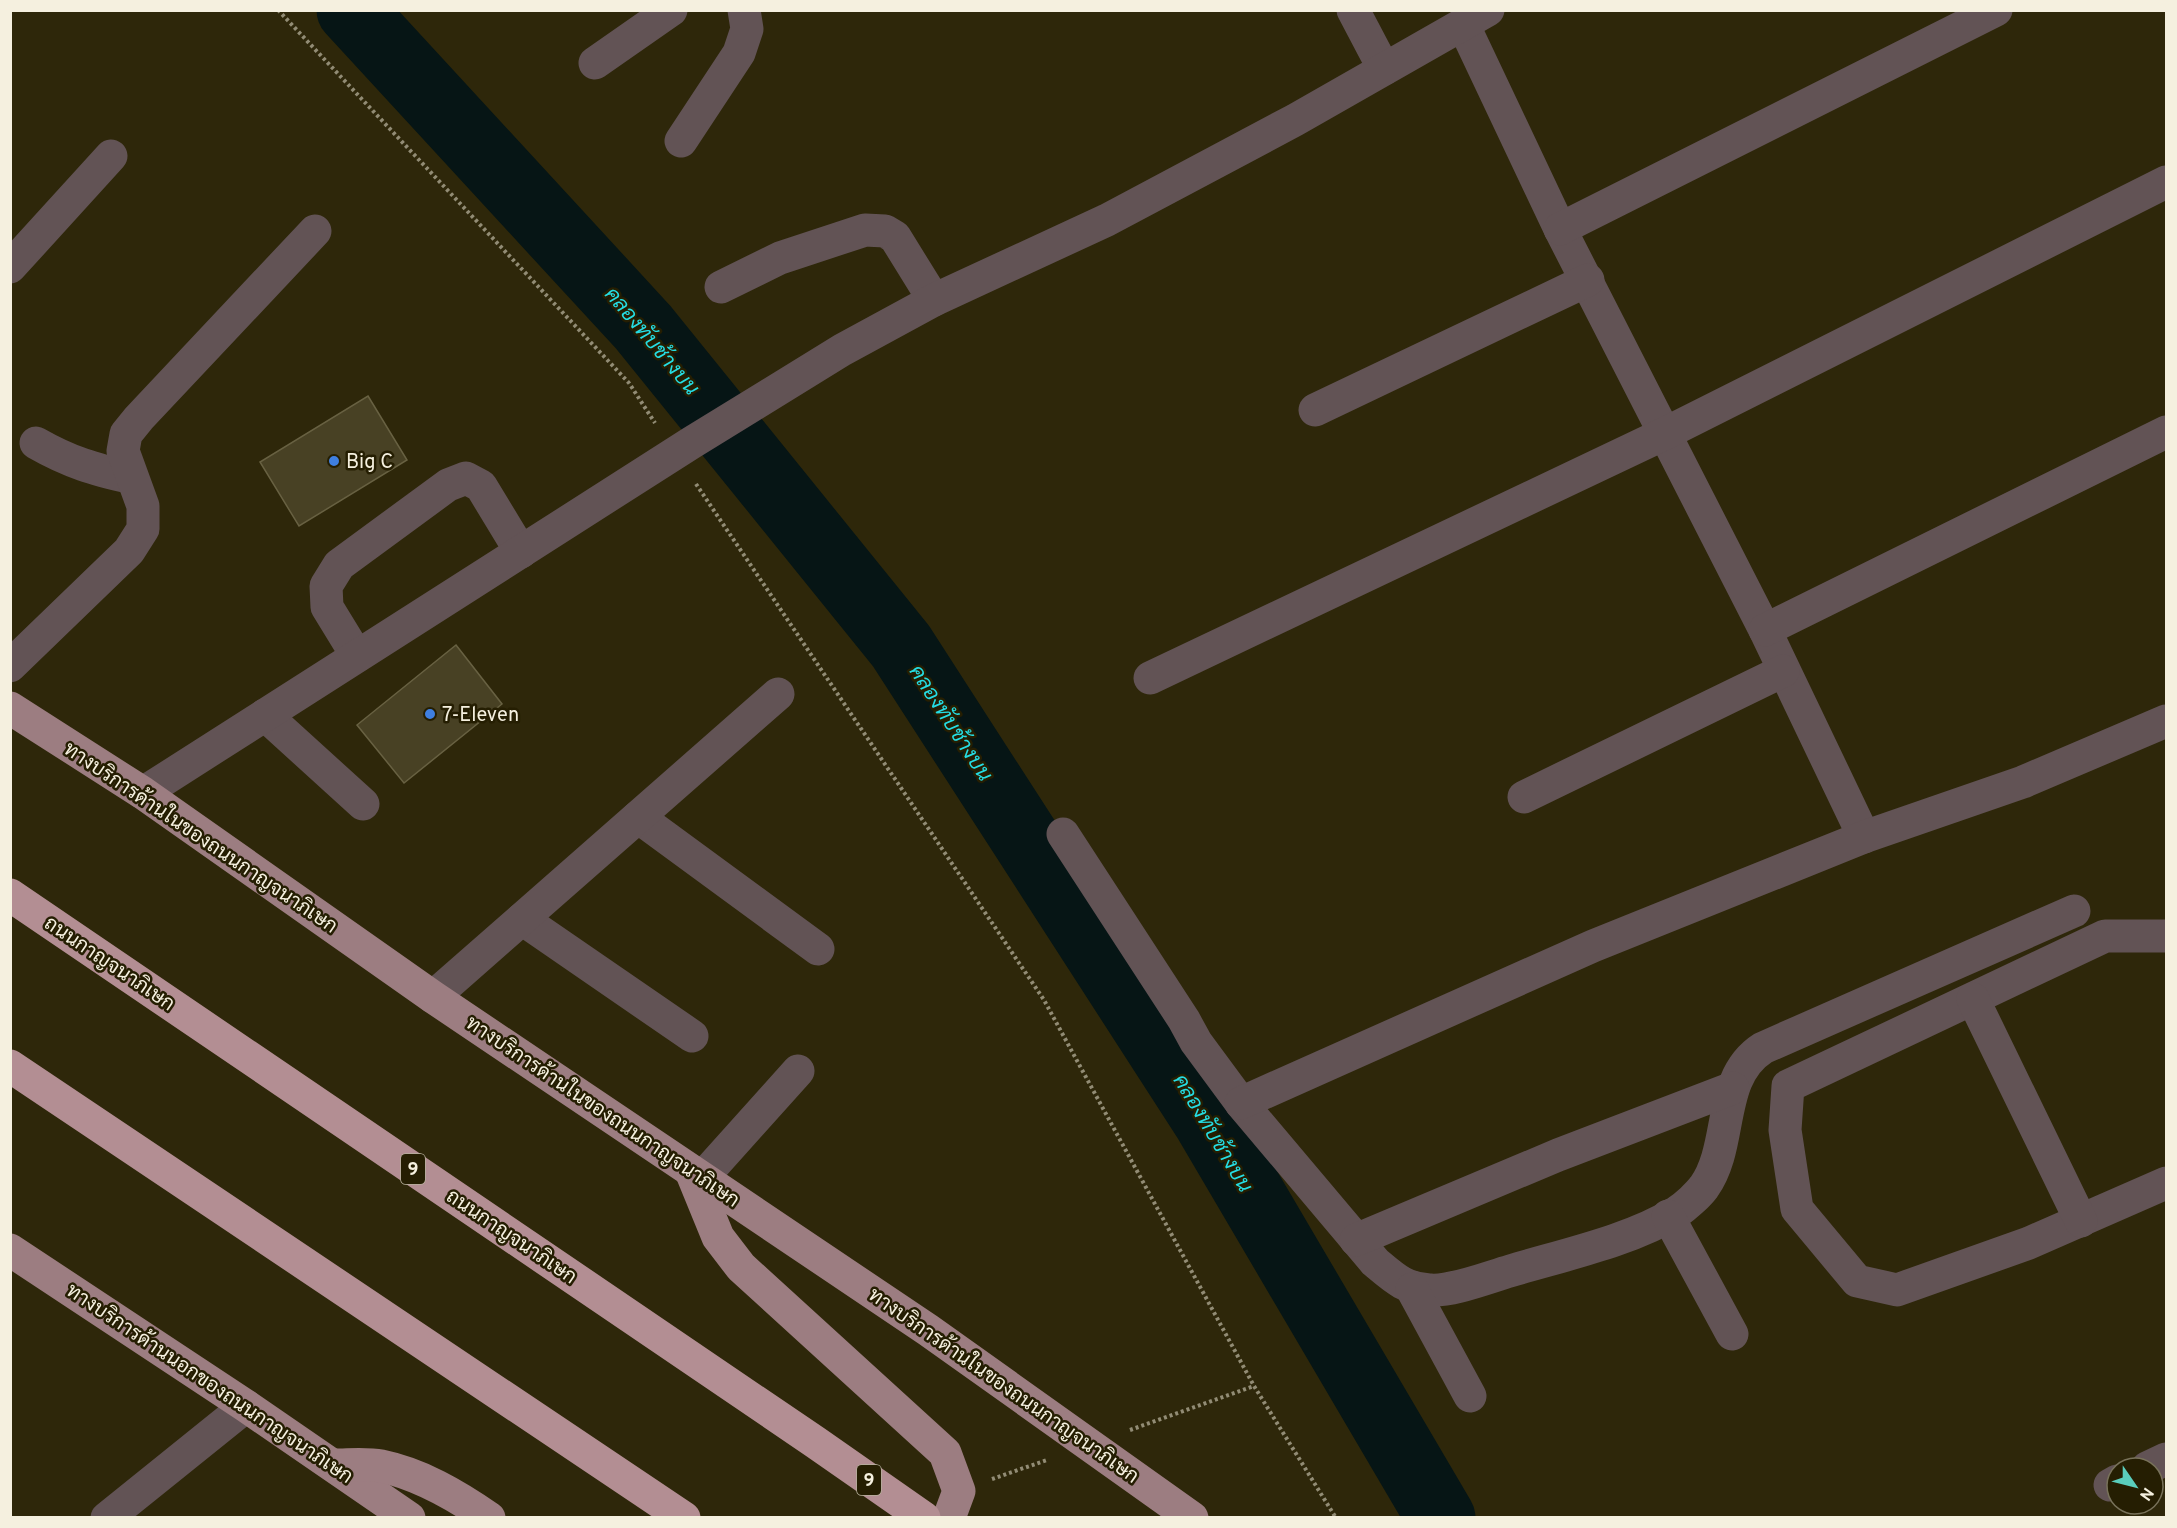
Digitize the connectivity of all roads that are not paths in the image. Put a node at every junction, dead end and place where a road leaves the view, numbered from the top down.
1 (671, 10) edge
2 (744, 10) edge
3 (1353, 10) edge
4 (1996, 10) edge
5 (1475, 17) edge
6 (595, 63) dead end
7 (1384, 69) junction
8 (681, 141) dead end
9 (111, 156) dead end
10 (2166, 182) edge
11 (1560, 228) junction
12 (315, 231) dead end
13 (10, 267) edge
14 (1588, 280) junction
15 (721, 287) dead end
16 (934, 300) junction
17 (1315, 411) dead end
18 (2166, 432) edge
19 (1664, 434) junction
20 (36, 443) dead end
21 (132, 478) junction
22 (521, 552) junction
23 (1765, 630) junction
24 (357, 656) junction
25 (10, 666) edge
26 (1783, 671) junction
27 (1149, 678) dead end
28 (778, 694) dead end
29 (10, 708) edge
30 (265, 715) junction
31 (2166, 721) edge
32 (143, 793) junction
33 (1524, 797) dead end
34 (363, 804) dead end
35 (638, 817) junction
36 (1063, 834) dead end
37 (1864, 837) junction
38 (10, 895) edge
39 (2074, 911) dead end
40 (522, 919) junction
41 (2166, 936) edge
42 (818, 949) dead end
43 (434, 997) junction
44 (1973, 999) junction
45 (692, 1036) dead end
46 (10, 1066) edge
47 (798, 1071) dead end
48 (1733, 1088) junction
49 (1241, 1103) junction
50 (696, 1174) junction
51 (2166, 1183) edge
52 (1668, 1216) junction
53 (2081, 1221) junction
54 (1356, 1240) junction
55 (10, 1251) edge
56 (1412, 1288) junction
57 (1732, 1334) dead end
58 (1470, 1396) dead end
59 (246, 1406) junction
60 (334, 1465) junction
61 (107, 1518) edge
62 (409, 1518) edge
63 (489, 1518) edge
64 (684, 1518) edge
65 (924, 1518) edge
66 (949, 1518) edge
67 (1192, 1518) edge

1 - 6 street
2 - 8 street
3 - 7 street
4 - 11 street
5 - 7 street
5 - 11 street
7 - 16 street
9 - 13 street
10 - 19 street
11 - 14 street
12 - 21 street
14 - 17 street
14 - 19 street
15 - 16 street
16 - 22 street
18 - 23 street
19 - 23 street
19 - 27 street
20 - 21 street
21 - 25 street
22 - 24 street
22 - 24 street
23 - 26 street
24 - 30 street
26 - 33 street
26 - 37 street
28 - 35 street
29 - 32 main road, ทางบริการด้านในของถนนกาญจนาภิเษก
30 - 32 street
30 - 34 street
31 - 37 street
32 - 43 main road, ทางบริการด้านในของถนนกาญจนาภิเษก
35 - 40 street
35 - 42 street
36 - 49 street
37 - 49 street
38 - 65 highway, ถนนกาญจนาภิเษก / 9
39 - 48 street
40 - 43 street
40 - 45 street
41 - 44 street
43 - 50 main road, ทางบริการด้านในของถนนกาญจนาภิเษก
44 - 53 street
44 - 53 street
46 - 64 highway
47 - 50 street
48 - 52 street
48 - 54 street
49 - 54 street
50 - 66 main road
50 - 67 main road, ทางบริการด้านในของถนนกาญจนาภิเษก
51 - 53 street
52 - 56 street
52 - 57 street
54 - 56 street
55 - 59 main road, ทางบริการด้านนอกของถนนกาญจนาภิเษก
56 - 58 street
59 - 60 main road, ทางบริการด้านนอกของถนนกาญจนาภิเษก
59 - 61 street
60 - 62 main road, ทางบริการด้านนอกของถนนกาญจนาภิเษก
60 - 63 main road

